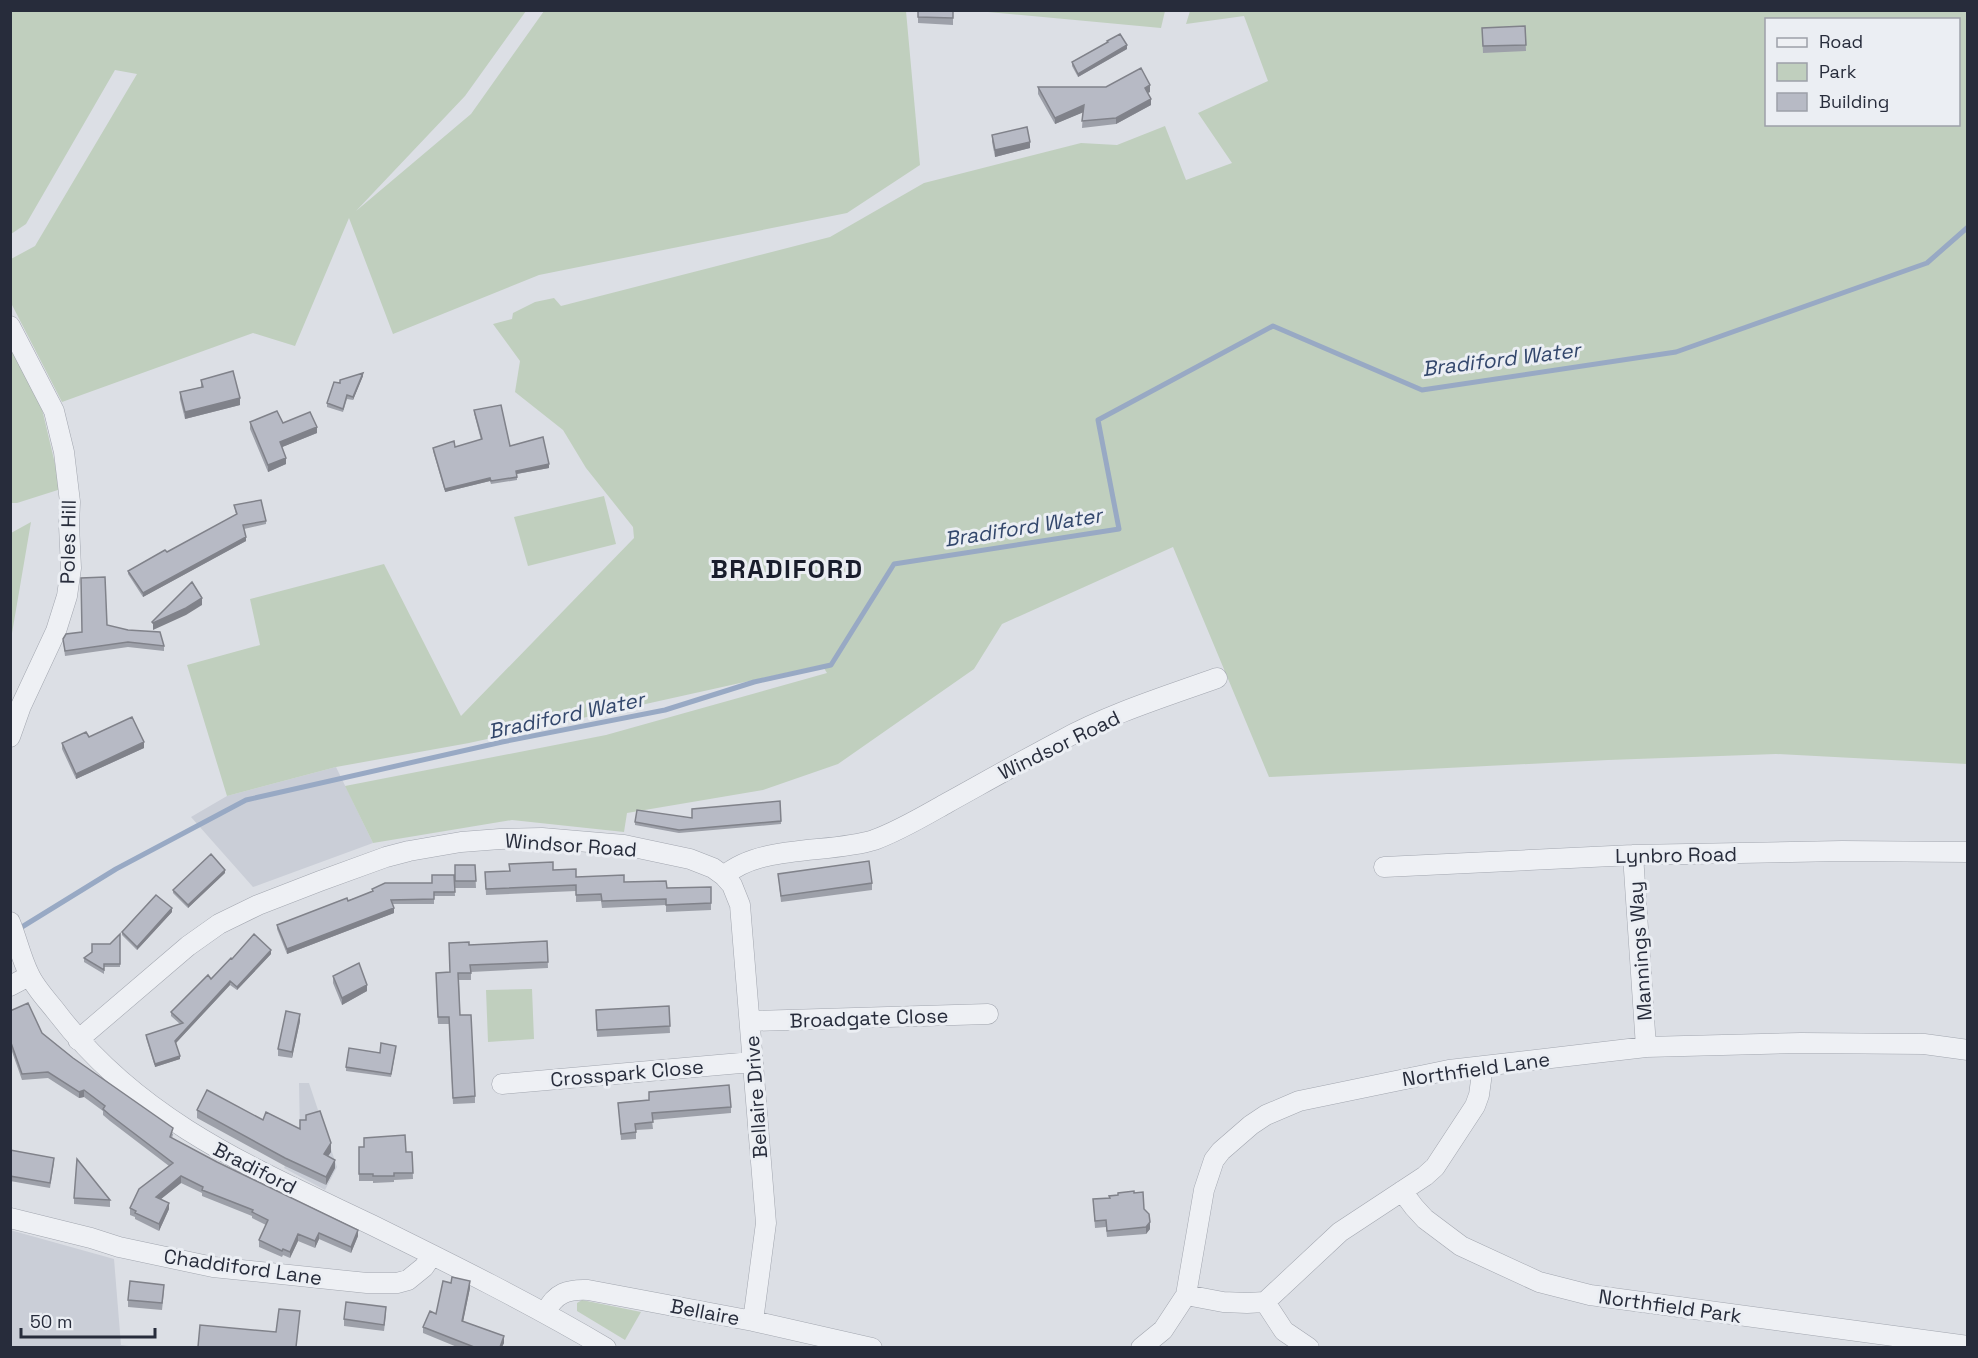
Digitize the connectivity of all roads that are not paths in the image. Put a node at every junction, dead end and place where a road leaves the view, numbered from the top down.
1 (10, 326) edge
2 (1216, 678) dead end
3 (10, 737) edge
4 (1968, 852) edge
5 (1633, 855) junction
6 (1384, 867) dead end
7 (724, 876) junction
8 (10, 922) edge
9 (29, 976) junction
10 (10, 986) edge
11 (988, 1014) dead end
12 (750, 1021) junction
13 (78, 1040) junction
14 (1646, 1047) junction
15 (1968, 1050) edge
16 (752, 1062) junction
17 (1483, 1066) junction
18 (502, 1084) dead end
19 (1402, 1191) junction
20 (10, 1218) edge
21 (432, 1255) junction
22 (1186, 1295) junction
23 (1265, 1302) junction
24 (546, 1312) junction
25 (753, 1321) junction
26 (1933, 1345) edge
27 (606, 1347) edge
28 (872, 1347) edge
29 (1142, 1347) edge
30 (1309, 1347) edge
31 (1968, 1347) edge

1 - 3 street, Poles Hill
2 - 7 street, Windsor Road
4 - 5 street, Lynbro Road
5 - 6 street, Lynbro Road
5 - 14 street, Mannings Way
7 - 12 street, Bellaire Drive
7 - 13 street, Windsor Road
8 - 9 street, Bradiford
9 - 10 street
9 - 13 street, Bradiford
11 - 12 street, Broadgate Close
12 - 16 street, Bellaire Drive
13 - 21 street, Bradiford
14 - 15 street, Northfield Lane
14 - 17 street, Northfield Lane
16 - 18 street, Crosspark Close
16 - 25 street, Bellaire Drive
17 - 19 street
17 - 22 street, Northfield Lane
19 - 23 street
19 - 26 street, Northfield Park
20 - 21 street, Chaddiford Lane
21 - 24 street, Bradiford
22 - 23 street
22 - 29 street, Northfield Lane
23 - 30 street
24 - 25 street, Bellaire
24 - 27 street, Bradiford
25 - 28 street, Bellaire
26 - 31 street, Northfield Park

